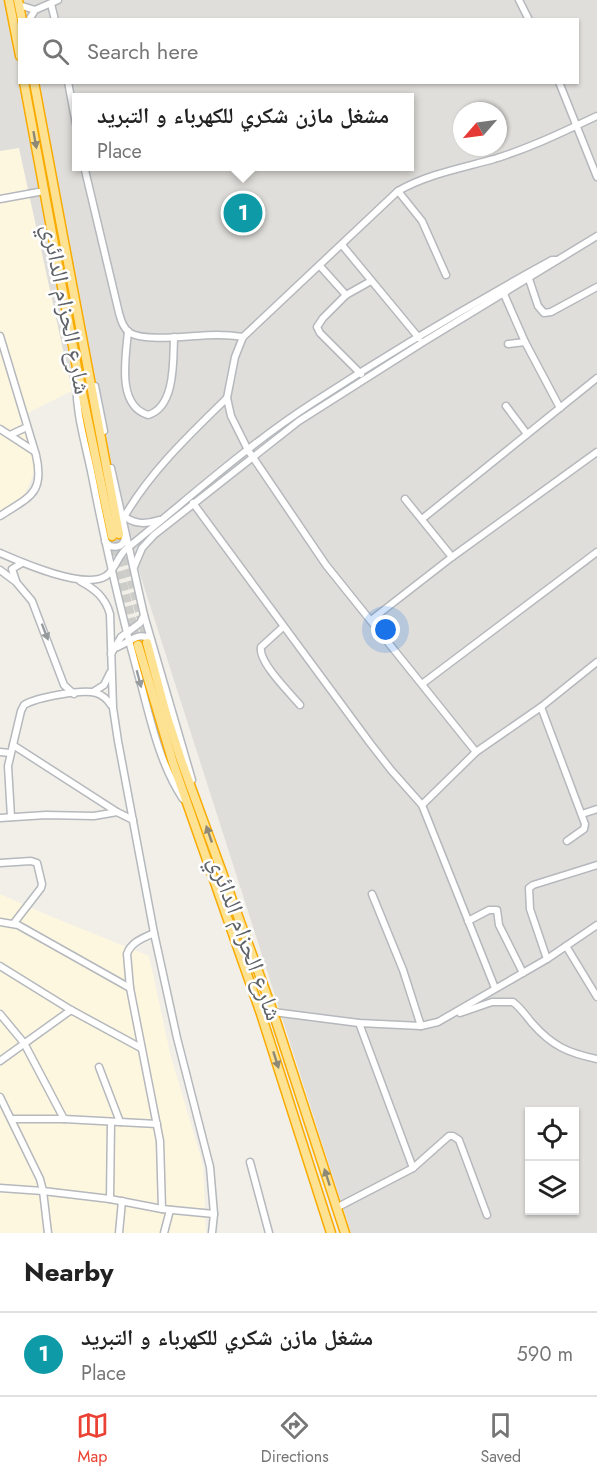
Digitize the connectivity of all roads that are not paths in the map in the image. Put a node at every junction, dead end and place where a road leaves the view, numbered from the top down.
1 (9, 0) edge
2 (58, 0) edge
3 (519, 0) edge
4 (19, 2) edge
5 (51, 4) junction
6 (35, 10) junction
7 (22, 18) edge
8 (29, 18) edge
9 (54, 18) edge
10 (527, 18) edge
11 (18, 46) edge
12 (24, 84) edge
13 (34, 84) edge
14 (68, 84) edge
15 (560, 84) edge
16 (72, 103) edge
17 (597, 116) edge
18 (576, 126) junction
19 (595, 165) edge
20 (85, 171) edge
21 (597, 177) edge
22 (44, 191) junction
23 (398, 191) junction
24 (0, 199) edge
25 (597, 236) edge
26 (342, 245) junction
27 (557, 260) junction
28 (320, 266) junction
29 (446, 275) dead end
30 (529, 279) junction
31 (371, 281) junction
32 (597, 287) edge
33 (504, 294) junction
34 (346, 295) junction
35 (128, 331) junction
36 (0, 336) edge
37 (174, 337) junction
38 (243, 337) junction
39 (419, 338) junction
40 (525, 342) junction
41 (508, 344) dead end
42 (82, 366) junction
43 (361, 374) junction
44 (597, 378) edge
45 (227, 398) junction
46 (506, 406) dead end
47 (560, 408) junction
48 (27, 426) junction
49 (0, 430) edge
50 (526, 434) junction
51 (10, 435) junction
52 (248, 450) junction
53 (34, 451) junction
54 (597, 452) edge
55 (252, 457) junction
56 (405, 499) dead end
57 (193, 503) junction
58 (182, 508) junction
59 (122, 515) junction
60 (0, 516) edge
61 (165, 517) junction
62 (422, 519) junction
63 (115, 536) junction
64 (128, 547) junction
65 (597, 552) edge
66 (0, 553) edge
67 (452, 557) junction
68 (22, 562) junction
69 (108, 562) junction
70 (134, 567) junction
71 (0, 570) edge
72 (111, 572) junction
73 (101, 579) junction
74 (80, 581) junction
75 (16, 582) junction
76 (144, 615) junction
77 (371, 620) junction
78 (283, 627) junction
79 (127, 632) junction
80 (141, 643) junction
81 (115, 648) junction
82 (111, 654) junction
83 (597, 662) edge
84 (111, 671) junction
85 (422, 684) junction
86 (64, 685) junction
87 (93, 692) junction
88 (74, 694) junction
89 (52, 697) junction
90 (300, 705) dead end
91 (541, 707) junction
92 (112, 708) junction
93 (13, 745) junction
94 (0, 752) edge
95 (476, 752) junction
96 (10, 753) junction
97 (8, 771) junction
98 (0, 772) edge
99 (422, 805) junction
100 (597, 808) edge
101 (117, 812) junction
102 (582, 814) junction
103 (11, 817) junction
104 (0, 818) edge
105 (133, 820) junction
106 (567, 841) dead end
107 (0, 863) edge
108 (597, 865) edge
109 (372, 894) dead end
110 (468, 921) junction
111 (0, 922) edge
112 (14, 923) junction
113 (597, 925) edge
114 (154, 933) junction
115 (566, 946) junction
116 (547, 958) junction
117 (0, 966) edge
118 (523, 973) junction
119 (130, 988) junction
120 (495, 988) junction
121 (597, 997) edge
122 (71, 1010) junction
123 (273, 1012) junction
124 (456, 1012) junction
125 (0, 1014) edge
126 (359, 1023) junction
127 (421, 1026) junction
128 (24, 1043) junction
129 (141, 1048) junction
130 (597, 1059) edge
131 (0, 1061) edge
132 (99, 1067) dead end
133 (0, 1096) edge
134 (12, 1119) junction
135 (64, 1119) junction
136 (111, 1122) junction
137 (120, 1122) junction
138 (157, 1124) junction
139 (250, 1162) dead end
140 (413, 1168) junction
141 (0, 1187) edge
142 (43, 1191) junction
143 (110, 1199) junction
144 (122, 1201) junction
145 (336, 1208) junction
146 (162, 1209) junction
147 (170, 1210) junction
148 (214, 1214) junction
149 (487, 1215) dead end
150 (48, 1233) edge
151 (119, 1233) edge
152 (164, 1233) edge
153 (212, 1233) edge
154 (269, 1233) edge
155 (331, 1233) edge
156 (345, 1233) edge

1 - 11 highway
2 - 5 street
3 - 10 street
4 - 6 street
4 - 7 highway
5 - 6 street
5 - 9 street
6 - 8 street
12 -> 22 highway, شارع الحزام الدائري
13 - 42 highway, شارع الحزام الدائري
14 - 16 street
15 - 18 street
17 - 18 street
18 - 19 street
18 - 23 street
19 - 21 street
20 - 35 street
22 - 24 street
22 - 42 highway, شارع الحزام الدائري
23 - 26 street
23 - 29 street
25 - 27 street
26 - 28 street
26 - 31 street
27 - 30 street
27 - 39 street
28 - 34 street
28 - 38 street
30 - 32 street
30 - 33 street
31 - 34 street
31 - 39 street
33 - 40 street
33 - 55 street
34 - 43 street
35 - 37 street
35 - 37 street
36 - 48 street
37 - 38 street
38 - 45 street
39 - 43 street
40 - 41 street
40 - 47 street
42 - 59 street
42 - 63 highway, شارع الحزام الدائري
42 - 63 street
43 - 52 street
44 - 47 street
45 - 52 street
45 - 59 street
46 - 50 street
47 - 50 street
48 - 51 street
48 - 53 street
49 - 51 street
50 - 62 street
51 - 53 street
52 - 55 street
52 - 58 street
53 - 60 street
54 - 67 street
55 - 57 street
55 - 77 street
56 - 62 street
57 - 58 street
57 - 78 street
58 - 61 street
58 - 70 street
59 - 61 street
59 - 63 street
61 - 64 street
62 - 67 street
63 - 64 street
63 - 69 street
64 - 70 street
64 - 72 street
65 - 85 street
66 - 68 street
67 - 77 street
68 - 74 street
68 - 75 street
69 - 72 street
69 - 73 street
70 - 76 street
71 - 75 street
72 - 73 street
72 - 79 street
73 - 74 street
74 - 82 street
75 -> 86 street
76 - 79 street
76 - 80 street
77 - 85 street
78 - 90 street
78 - 99 street
79 - 80 street
79 - 81 street
80 - 81 street
123 -> 80 highway, شارع الحزام الدائري
80 -> 155 highway, شارع الحزام الدائري
81 - 82 street
82 - 84 street
83 - 91 street
84 - 87 street
84 - 92 street
85 - 95 street
86 - 88 street
86 - 89 street
87 - 88 street
87 - 92 street
88 - 89 street
89 - 93 street
91 - 95 street
91 - 102 street
92 - 105 street
93 - 96 street
93 - 101 street
94 - 96 street
95 - 99 street
96 - 97 street
97 - 98 street
97 - 103 street
99 - 110 street
100 - 102 street
101 - 103 street
101 - 105 street
102 - 106 street
103 - 104 street
105 - 114 street
107 - 112 street
108 - 116 street
109 - 127 street
110 - 118 street
110 - 120 street
111 - 112 street
112 - 119 street
113 - 115 street
114 - 119 street
114 - 148 street
115 - 116 street
115 - 121 street
116 - 118 street
117 - 122 street
118 - 120 street
119 - 129 street
120 - 124 street
122 - 128 street
122 - 129 street
123 - 126 street
145 -> 123 highway, شارع الحزام الدائري
124 - 127 street
124 - 130 street
125 - 128 street
126 - 127 street
126 - 140 street
128 - 131 street
128 - 135 street
129 - 138 street
132 - 137 street
133 - 134 street
134 - 135 street
134 - 142 street
135 - 136 street
136 - 137 street
136 - 143 street
137 - 138 street
138 - 146 street
139 - 154 street
140 - 145 street
140 - 149 street
141 - 142 street
142 - 143 street
142 - 150 street
143 - 144 street
144 - 146 street
144 - 151 street
145 - 156 highway, شارع الحزام الدائري
146 - 147 street
147 - 148 street
147 - 152 street
148 - 153 street

